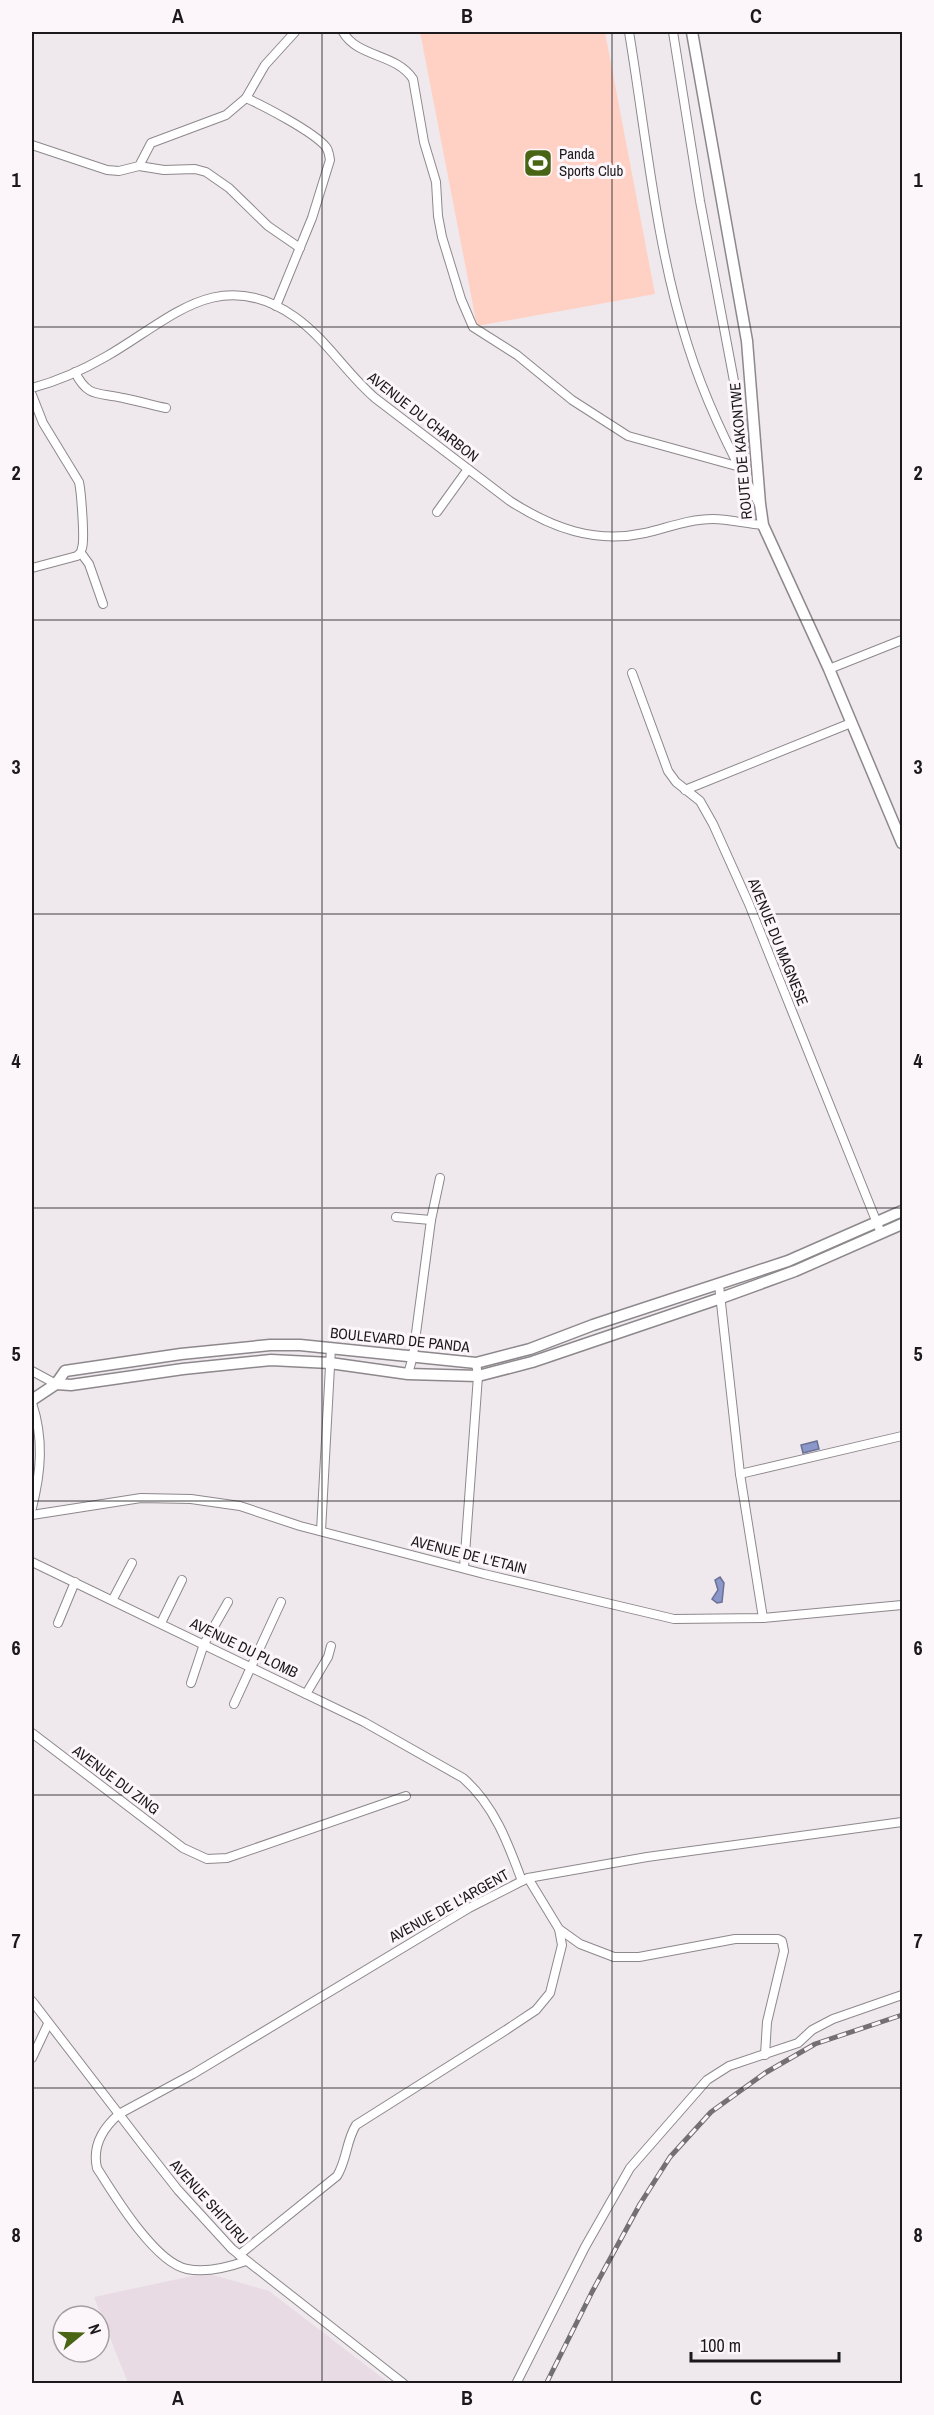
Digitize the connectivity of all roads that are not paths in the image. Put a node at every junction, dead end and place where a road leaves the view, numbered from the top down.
1 (295, 32) edge
2 (342, 32) edge
3 (629, 32) edge
4 (673, 32) edge
5 (692, 32) edge
6 (246, 98) junction
7 (32, 146) edge
8 (139, 166) junction
9 (300, 248) junction
10 (276, 306) junction
11 (75, 372) junction
12 (32, 388) edge
13 (32, 395) edge
14 (166, 408) dead end
15 (740, 467) junction
16 (468, 469) junction
17 (760, 504) junction
18 (437, 512) dead end
19 (763, 525) junction
20 (81, 553) junction
21 (32, 568) edge
22 (103, 604) dead end
23 (903, 640) edge
24 (829, 669) junction
25 (632, 673) dead end
26 (851, 723) junction
27 (685, 790) junction
28 (899, 828) edge
29 (903, 843) edge
30 (440, 1178) dead end
31 (903, 1211) edge
32 (396, 1217) dead end
33 (431, 1220) junction
34 (877, 1222) junction
35 (903, 1224) edge
36 (881, 1233) junction
37 (719, 1285) junction
38 (721, 1298) junction
39 (331, 1348) junction
40 (181, 1354) junction
41 (413, 1356) junction
42 (120, 1363) junction
43 (330, 1363) junction
44 (476, 1363) junction
45 (183, 1369) junction
46 (32, 1371) edge
47 (408, 1374) junction
48 (478, 1376) junction
49 (123, 1377) junction
50 (56, 1384) junction
51 (32, 1401) edge
52 (903, 1436) edge
53 (740, 1473) junction
54 (32, 1508) edge
55 (32, 1515) edge
56 (321, 1531) junction
57 (32, 1562) edge
58 (132, 1563) dead end
59 (464, 1568) junction
60 (182, 1580) dead end
61 (75, 1582) junction
62 (112, 1599) junction
63 (228, 1602) dead end
64 (281, 1602) dead end
65 (903, 1605) edge
66 (764, 1618) junction
67 (58, 1623) dead end
68 (161, 1623) junction
69 (204, 1644) junction
70 (331, 1646) dead end
71 (250, 1666) junction
72 (191, 1683) dead end
73 (306, 1694) junction
74 (234, 1704) dead end
75 (32, 1733) edge
76 (406, 1796) dead end
77 (903, 1822) edge
78 (525, 1879) junction
79 (559, 1929) junction
80 (903, 1995) edge
81 (32, 2001) edge
82 (48, 2024) junction
83 (765, 2055) junction
84 (32, 2058) edge
85 (119, 2114) junction
86 (239, 2255) junction
87 (246, 2262) junction
88 (404, 2384) edge
89 (516, 2384) edge

1 - 6 street
2 - 15 street
3 - 15 street
4 - 15 street
5 - 17 street, ROUTE DE KAKONTWE
6 - 8 street
6 - 9 street
7 - 8 street
8 - 9 street
9 - 10 street
10 - 11 street, AVENUE DU CHARBON
10 - 16 street, AVENUE DU CHARBON
11 - 12 street, AVENUE DU CHARBON
11 - 14 street
13 - 20 street
15 - 17 street
16 - 18 street
16 - 19 street, AVENUE DU CHARBON
17 - 19 street, ROUTE DE KAKONTWE
19 - 24 street, ROUTE DE KAKONTWE
20 - 21 street
20 - 22 street
23 - 24 street
24 - 26 street, ROUTE DE KAKONTWE
25 - 27 street, AVENUE DU MAGNESE
26 - 27 street
26 - 28 street, ROUTE DE KAKONTWE
27 - 34 street, AVENUE DU MAGNESE
28 - 29 street, ROUTE DE KAKONTWE
30 - 33 street
31 - 34 street, BOULEVARD DE PANDA
32 - 33 street
33 - 41 street
34 - 36 street, AVENUE DU MAGNESE
34 - 37 street, BOULEVARD DE PANDA
35 - 36 street, BOULEVARD DE PANDA
36 - 38 street, BOULEVARD DE PANDA
37 - 38 street
37 - 44 street, BOULEVARD DE PANDA
38 - 48 street, BOULEVARD DE PANDA
38 - 53 street
39 - 40 street, BOULEVARD DE PANDA
39 - 41 street, BOULEVARD DE PANDA
39 - 43 street
40 - 42 street, BOULEVARD DE PANDA
40 - 45 street
41 - 44 street, BOULEVARD DE PANDA
41 - 47 street
42 - 49 street
42 - 50 street, BOULEVARD DE PANDA
43 - 45 street, BOULEVARD DE PANDA
43 - 47 street, BOULEVARD DE PANDA
43 - 56 street
44 - 48 street
45 - 49 street, BOULEVARD DE PANDA
46 - 50 street
47 - 48 street, BOULEVARD DE PANDA
48 - 59 street
49 - 50 street, BOULEVARD DE PANDA
50 - 51 street, BOULEVARD DE PANDA
51 - 54 street
52 - 53 street
53 - 66 street
55 - 56 street, AVENUE DE L'ETAIN
56 - 59 street, AVENUE DE L'ETAIN
57 - 61 street, AVENUE DU PLOMB
58 - 62 street
59 - 66 street, AVENUE DE L'ETAIN
60 - 68 street
61 - 62 street, AVENUE DU PLOMB
61 - 67 street
62 - 68 street, AVENUE DU PLOMB
63 - 69 street
64 - 71 street
65 - 66 street, AVENUE DE L'ETAIN
68 - 69 street, AVENUE DU PLOMB
69 - 71 street, AVENUE DU PLOMB
69 - 72 street
70 - 73 street
71 - 73 street, AVENUE DU PLOMB
71 - 74 street
73 - 78 street, AVENUE DU PLOMB
75 - 76 street, AVENUE DU ZING
77 - 78 street, AVENUE DE L'ARGENT
78 - 79 street, AVENUE DU PLOMB
78 - 85 street, AVENUE DE L'ARGENT
79 - 83 street
79 - 86 street
80 - 83 street
81 - 82 street, AVENUE SHITURU
82 - 84 street
82 - 85 street, AVENUE SHITURU
83 - 89 street
85 - 86 street, AVENUE SHITURU
85 - 87 street
86 - 87 street, AVENUE SHITURU
87 - 88 street, AVENUE SHITURU

